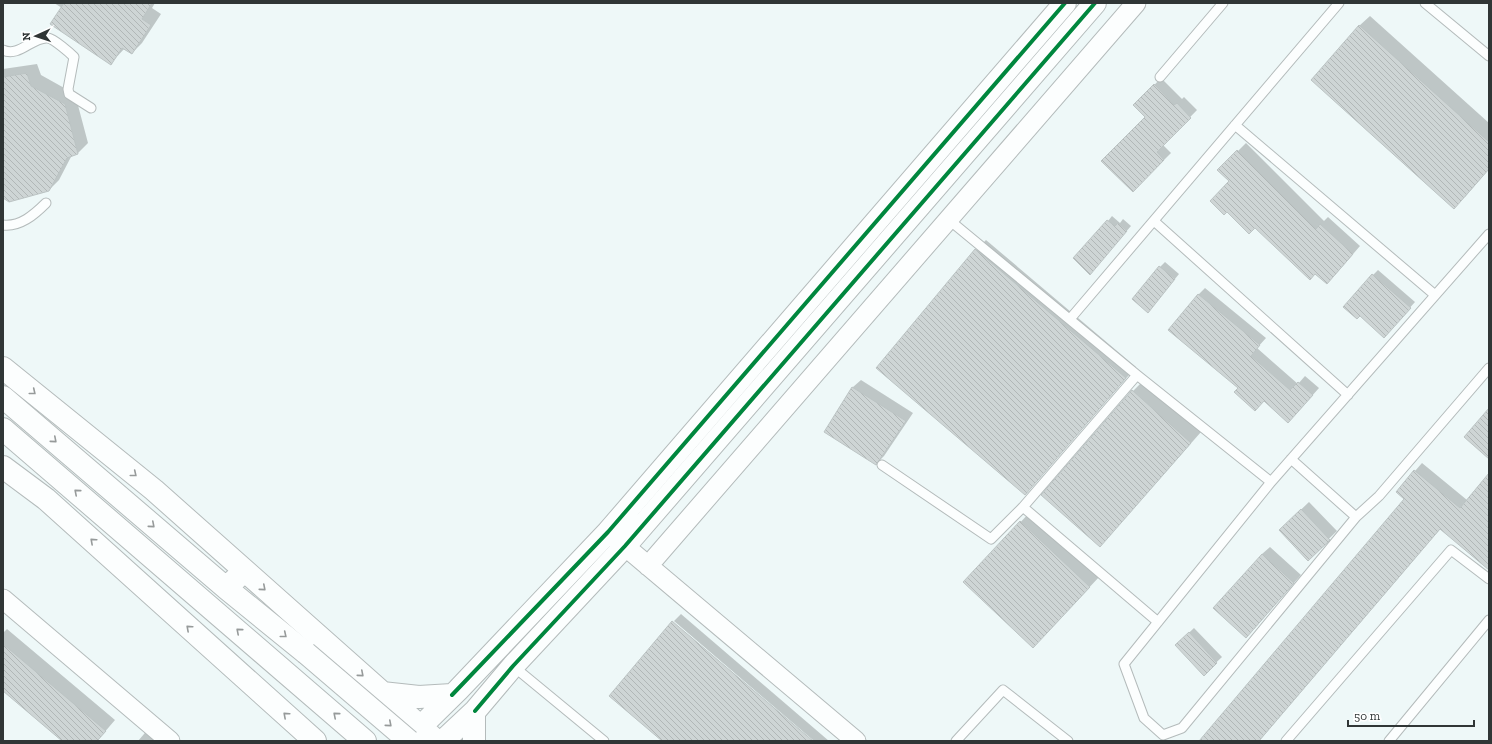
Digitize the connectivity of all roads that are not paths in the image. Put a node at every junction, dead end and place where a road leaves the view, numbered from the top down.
1 (1065, 3) edge
2 (1095, 3) edge
3 (1136, 3) edge
4 (1223, 3) edge
5 (1339, 3) edge
6 (1425, 3) edge
7 (3, 50) edge
8 (1489, 56) edge
9 (1160, 77) dead end
10 (91, 108) dead end
11 (1235, 125) junction
12 (46, 203) dead end
13 (948, 219) junction
14 (1154, 221) junction
15 (3, 226) edge
16 (1489, 234) edge
17 (1435, 295) junction
18 (1070, 319) junction
19 (3, 368) edge
20 (1489, 368) edge
21 (1137, 375) junction
22 (1348, 394) junction
23 (3, 397) edge
24 (3, 429) edge
25 (1291, 459) junction
26 (882, 465) dead end
27 (3, 468) edge
28 (1271, 482) junction
29 (1023, 507) junction
30 (1356, 516) junction
31 (608, 532) junction
32 (625, 546) junction
33 (648, 566) junction
34 (244, 571) junction
35 (1489, 579) edge
36 (226, 588) junction
37 (3, 599) edge
38 (1489, 620) edge
39 (1158, 622) junction
40 (513, 666) junction
41 (382, 693) junction
42 (452, 695) junction
43 (474, 712) junction
44 (412, 736) edge
45 (170, 741) edge
46 (315, 741) edge
47 (365, 741) edge
48 (437, 741) edge
49 (443, 741) edge
50 (474, 741) edge
51 (604, 741) edge
52 (856, 741) edge
53 (956, 741) edge
54 (1068, 741) edge
55 (1286, 741) edge
56 (1389, 741) edge

1 - 31 main road
2 - 32 main road
3 - 13 street
4 - 9 lane
5 - 11 lane
6 - 8 lane
7 - 10 lane
11 - 14 lane
11 - 17 lane
12 - 15 lane
13 - 18 lane
13 - 33 street
14 - 18 lane
14 - 22 lane
16 - 17 lane
17 - 22 lane
18 - 21 lane
19 -> 34 main road
20 - 30 lane
21 - 28 lane
21 - 29 lane
22 - 25 lane
23 -> 36 main road
47 -> 24 main road
25 - 28 lane
25 - 30 lane
26 - 29 lane
46 -> 27 main road
28 - 39 lane
29 - 39 lane
30 - 39 lane
31 - 32 street
31 - 42 main road
32 - 33 street
32 - 40 main road
33 - 52 street
34 - 36 main road
34 -> 41 main road
35 - 55 lane
36 -> 44 main road, bridge
37 - 45 street
38 - 56 lane
40 - 43 main road
40 - 51 lane
41 - 42 main road
41 - 44 main road
42 - 44 main road
43 - 49 main road
43 - 50 main road
44 - 48 main road
53 - 54 lane

